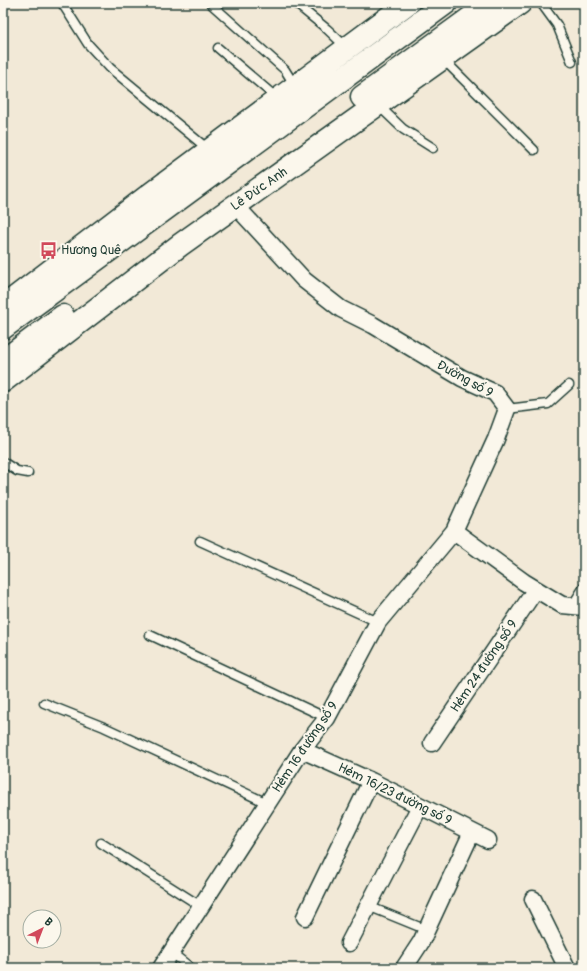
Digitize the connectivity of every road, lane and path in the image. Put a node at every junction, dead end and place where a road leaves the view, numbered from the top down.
1 (62, 3) edge
2 (210, 3) edge
3 (295, 3) edge
4 (408, 3) edge
5 (446, 3) edge
6 (491, 3) edge
7 (520, 3) edge
8 (541, 3) edge
9 (218, 48) dead end
10 (347, 48) junction
11 (443, 58) junction
12 (572, 62) dead end
13 (296, 86) junction
14 (279, 99) junction
15 (378, 105) junction
16 (433, 148) dead end
17 (210, 150) junction
18 (534, 150) dead end
19 (236, 206) junction
20 (3, 306) edge
21 (3, 328) edge
22 (3, 361) edge
23 (3, 381) edge
24 (569, 385) dead end
25 (507, 409) junction
26 (3, 462) edge
27 (28, 474) dead end
28 (454, 531) junction
29 (200, 541) dead end
30 (584, 587) edge
31 (536, 589) junction
32 (578, 606) edge
33 (378, 622) junction
34 (150, 635) dead end
35 (44, 703) dead end
36 (327, 718) junction
37 (432, 743) dead end
38 (302, 750) junction
39 (371, 781) junction
40 (267, 803) junction
41 (420, 806) junction
42 (472, 832) junction
43 (488, 840) dead end
44 (101, 843) dead end
45 (533, 899) dead end
46 (368, 906) junction
47 (202, 907) junction
48 (305, 917) dead end
49 (427, 930) junction
50 (349, 943) dead end
51 (172, 953) junction
52 (161, 968) edge
53 (191, 968) edge
54 (404, 968) edge
55 (567, 968) edge

1 - 17 lane
2 - 13 lane
3 - 10 lane
4 - 10 highway
5 - 21 highway
6 - 22 highway, Lê Đức Anh
7 - 11 highway, Lê Đức Anh
8 - 12 lane
9 - 14 lane
10 - 13 highway
11 - 15 highway, Lê Đức Anh
11 - 18 lane
13 - 14 highway
14 - 17 highway
15 - 16 lane
15 - 19 highway, Lê Đức Anh
17 - 20 highway
19 - 23 highway, Lê Đức Anh
19 - 25 street, Đường số 9
24 - 25 lane
25 - 28 street
26 - 27 lane
28 - 31 street
28 - 33 street, Hẻm 16 đường số 9
29 - 33 lane
30 - 32 lane
31 - 32 street
31 - 37 street, Hẻm 24 đường số 9
33 - 36 street, Hẻm 16 đường số 9
34 - 36 lane
35 - 40 lane
36 - 38 street, Hẻm 16 đường số 9
38 - 39 street, Hẻm 16/23 đường số 9
38 - 40 street, Hẻm 16 đường số 9
39 - 41 street, Hẻm 16/23 đường số 9
39 - 48 street
40 - 47 street, Hẻm 16 đường số 9
41 - 42 street, Hẻm 16/23 đường số 9
41 - 46 street
42 - 43 street, Hẻm 16/23 đường số 9
42 - 49 street
44 - 47 lane
45 - 55 street
46 - 49 lane
46 - 50 street
47 - 51 street, Hẻm 16 đường số 9
49 - 54 street
51 - 52 street, Hẻm 16 đường số 9
51 - 53 lane

